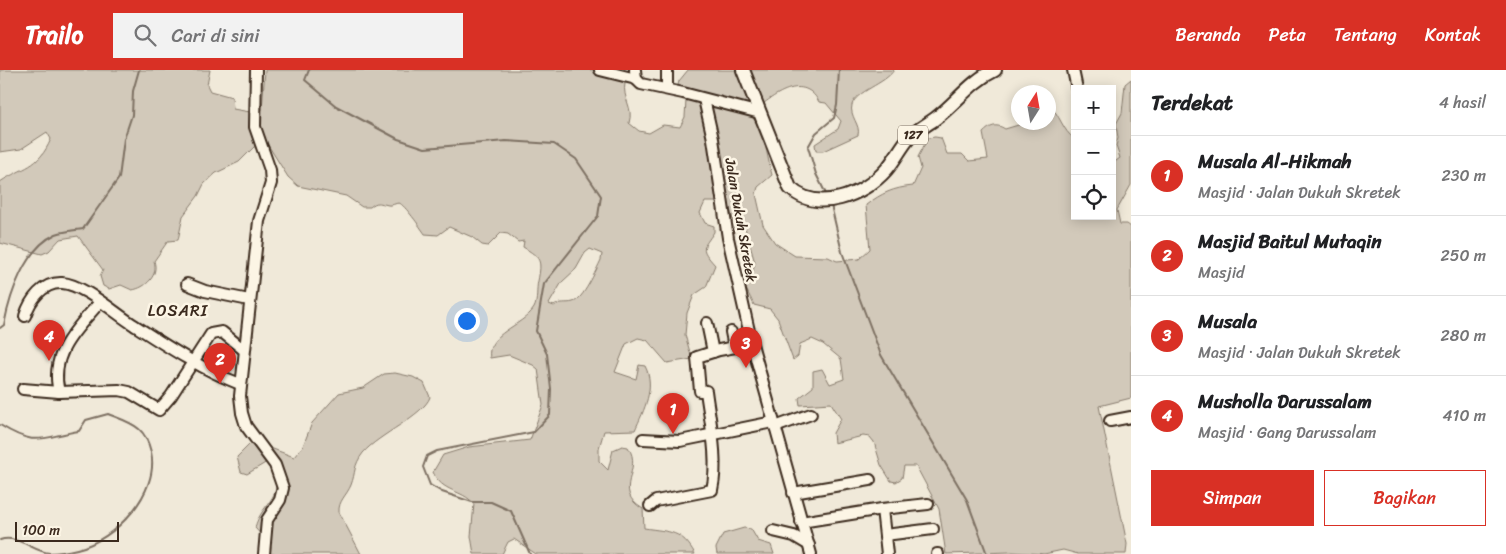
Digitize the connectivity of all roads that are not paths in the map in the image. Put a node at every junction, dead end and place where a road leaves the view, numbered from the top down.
1 (256, 70) edge
2 (600, 70) edge
3 (666, 70) edge
4 (743, 70) edge
5 (995, 70) edge
6 (1073, 70) edge
7 (636, 75) edge
8 (1076, 85) edge
9 (667, 89) junction
10 (704, 100) junction
11 (760, 113) junction
12 (187, 284) dead end
13 (249, 300) junction
14 (100, 302) junction
15 (25, 316) dead end
16 (707, 323) dead end
17 (731, 332) dead end
18 (752, 344) junction
19 (734, 347) junction
20 (244, 350) junction
21 (713, 352) junction
22 (193, 362) junction
23 (240, 384) junction
24 (23, 389) dead end
25 (59, 392) junction
26 (812, 414) dead end
27 (1131, 417) edge
28 (1110, 421) dead end
29 (774, 424) junction
30 (711, 434) junction
31 (642, 439) dead end
32 (870, 480) dead end
33 (793, 493) junction
34 (928, 504) dead end
35 (650, 506) dead end
36 (882, 509) junction
37 (801, 522) junction
38 (933, 529) dead end
39 (773, 531) dead end
40 (885, 535) junction
41 (810, 549) edge
42 (264, 554) edge
43 (887, 554) edge

1 - 13 street
2 - 7 street
3 - 9 street
4 - 11 main road, 127
5 - 11 main road, 127
6 - 8 street
7 - 9 street
9 - 10 street
10 - 11 street
10 - 18 street, Jalan Dukuh Skretek
12 - 13 street
13 - 20 street
14 - 15 street
14 - 22 street
14 - 25 street
16 - 21 street
17 - 19 street
18 - 19 street
18 - 29 street, Jalan Dukuh Skretek
19 - 21 street
20 - 22 street
20 - 23 street
21 - 30 street
22 - 23 street
22 - 25 street
23 - 42 street
24 - 25 street
26 - 29 street
27 - 28 street
29 - 30 street
29 - 33 street, Jalan Dukuh Skretek
30 - 31 street
30 - 35 street
32 - 33 street
33 - 37 street, Jalan Dukuh Skretek
34 - 36 street
36 - 37 street
36 - 40 street
37 - 41 street, Jalan Dukuh Skretek
38 - 40 street
39 - 41 street
40 - 43 street

